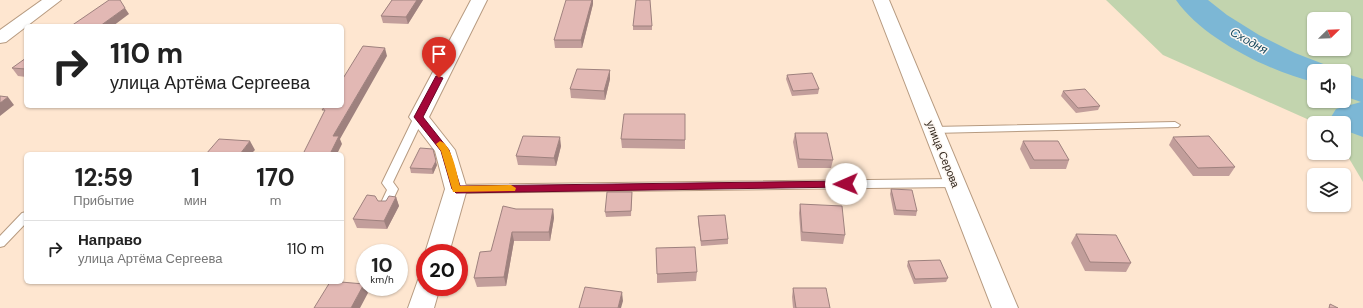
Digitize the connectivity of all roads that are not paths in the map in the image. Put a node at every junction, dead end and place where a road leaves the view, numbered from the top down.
1 (53, 0) edge
2 (479, 0) edge
3 (881, 0) edge
4 (0, 38) edge
5 (419, 117) junction
6 (1175, 125) dead end
7 (933, 130) junction
8 (954, 182) junction
9 (456, 189) junction
10 (385, 205) edge
11 (24, 218) edge
12 (0, 244) edge
13 (440, 244) edge
14 (424, 296) edge
15 (421, 308) edge
16 (1005, 308) edge

1 - 4 street
2 - 5 street
3 - 7 street, улица Серова
5 - 9 street
5 - 10 lane
6 - 7 lane
7 - 8 street, улица Серова
8 - 9 lane
8 - 16 street, улица Серова
9 - 13 street
11 - 12 lane
14 - 15 street

